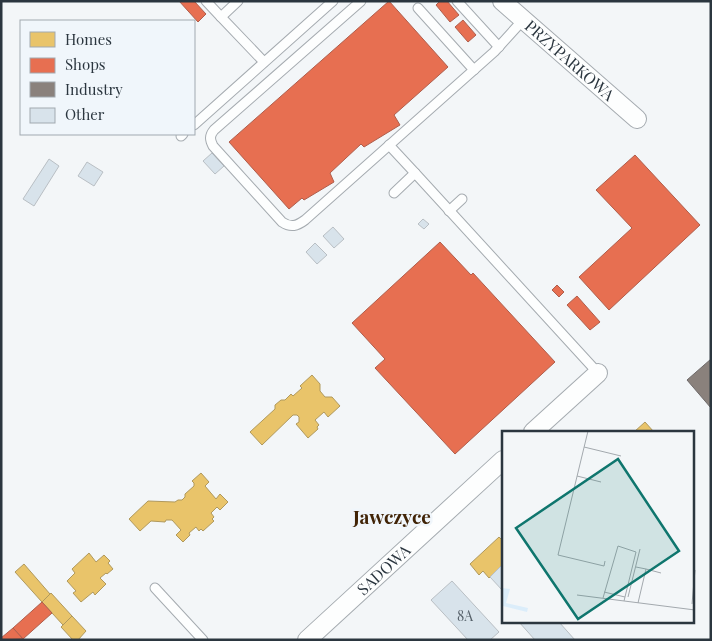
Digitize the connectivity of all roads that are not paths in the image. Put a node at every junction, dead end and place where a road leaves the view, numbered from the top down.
1 (206, 1) edge
2 (238, 1) edge
3 (333, 1) edge
4 (361, 1) edge
5 (457, 1) edge
6 (502, 1) edge
7 (418, 8) dead end
8 (221, 17) junction
9 (523, 20) junction
10 (499, 47) junction
11 (264, 62) junction
12 (474, 70) junction
13 (637, 119) dead end
14 (195, 124) edge
15 (389, 145) junction
16 (415, 173) junction
17 (394, 193) dead end
18 (462, 199) dead end
19 (449, 210) junction
20 (598, 373) joint
21 (534, 431) edge
22 (502, 461) edge
23 (155, 588) dead end
24 (202, 640) edge
25 (308, 640) edge

1 - 8 lane
2 - 8 lane
3 - 11 lane
4 - 15 lane
5 - 10 lane
6 - 9 street, PRZYPARKOWA
7 - 12 lane
8 - 11 lane
9 - 10 lane
9 - 13 street, PRZYPARKOWA
10 - 12 lane
11 - 14 lane
12 - 15 lane
15 - 16 lane
16 - 17 lane
16 - 19 lane
18 - 19 lane
19 - 20 lane
20 - 21 street
22 - 25 street, SADOWA
23 - 24 lane

